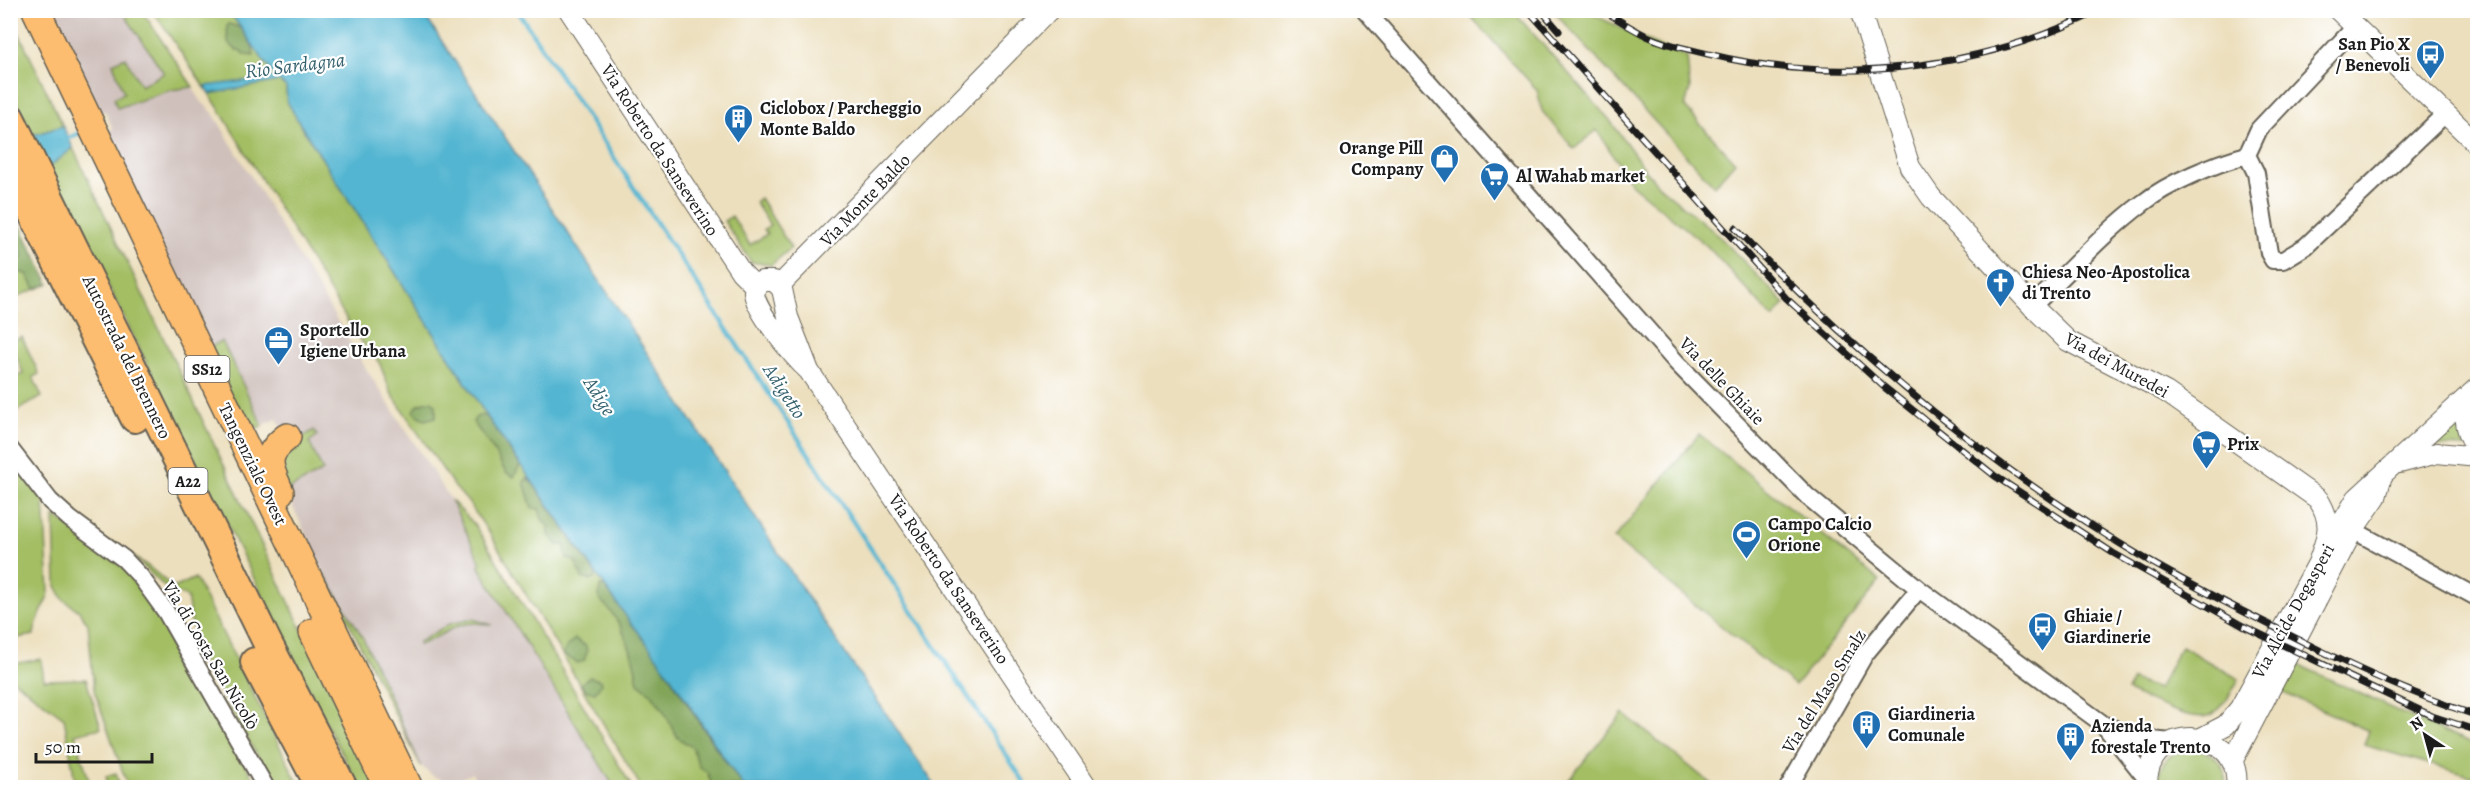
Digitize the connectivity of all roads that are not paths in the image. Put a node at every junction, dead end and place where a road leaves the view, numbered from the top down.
1 (18, 10) edge
2 (36, 10) edge
3 (569, 10) edge
4 (1049, 10) edge
5 (1365, 10) edge
6 (1860, 10) edge
7 (2338, 10) edge
8 (2355, 27) junction
9 (2445, 114) junction
10 (16, 130) edge
11 (83, 130) junction
12 (2478, 145) edge
13 (2247, 155) junction
14 (22, 174) edge
15 (782, 289) junction
16 (758, 296) junction
17 (2032, 306) junction
18 (809, 371) junction
19 (2472, 393) edge
20 (287, 437) dead end
21 (2478, 448) edge
22 (10, 449) edge
23 (2478, 457) edge
24 (2396, 464) junction
25 (2381, 478) junction
26 (2353, 530) junction
27 (2318, 563) junction
28 (1919, 589) junction
29 (2478, 598) edge
30 (319, 602) junction
31 (345, 656) junction
32 (2103, 724) junction
33 (2201, 738) junction
34 (2171, 741) junction
35 (2237, 777) edge
36 (2147, 783) edge
37 (266, 788) edge
38 (321, 788) edge
39 (343, 788) edge
40 (388, 788) edge
41 (409, 788) edge
42 (424, 788) edge
43 (1088, 788) edge
44 (1788, 788) edge

1 - 11 highway, Tangenziale Ovest / SS12
2 - 11 highway, Tangenziale Ovest / SS12
3 - 16 street, Via Roberto da Sanseverino
4 - 15 street, Via Monte Baldo
5 - 28 street, Via delle Ghiaie
6 - 17 street, Via dei Muredei
7 - 8 street
8 - 9 street
8 - 13 street
9 - 12 street
9 - 13 street
10 - 14 highway, Autostrada del Brennero / A22
11 - 30 highway, Tangenziale Ovest / SS12
11 - 40 highway, Tangenziale Ovest / SS12
13 - 17 street
14 - 38 highway, Autostrada del Brennero / A22
14 - 39 highway, Autostrada del Brennero / A22
15 - 16 street
15 - 18 street, Via Roberto da Sanseverino
16 - 18 street, Via Roberto da Sanseverino
17 - 27 street, Via dei Muredei
18 - 43 street, Via Roberto da Sanseverino
19 - 21 street
19 - 24 street, Via Alcide Degasperi
20 - 30 highway
22 - 37 street, Via di Costa San Nicolò
23 - 24 street
24 - 25 street, Via Alcide Degasperi
25 - 26 street, Via Alcide Degasperi
25 - 27 street, Via Alcide Degasperi
26 - 29 street
26 - 35 street, Via Alcide Degasperi
27 - 33 street, Via Alcide Degasperi
28 - 32 street, Via delle Ghiaie
28 - 44 street, Via del Maso Smalz
30 - 31 highway, Tangenziale Ovest / SS12
31 - 41 highway, Tangenziale Ovest / SS12
31 - 42 highway
32 - 34 street, Via delle Ghiaie
32 - 36 street, Via delle Ghiaie
33 - 34 street
33 - 35 street
34 - 36 street

